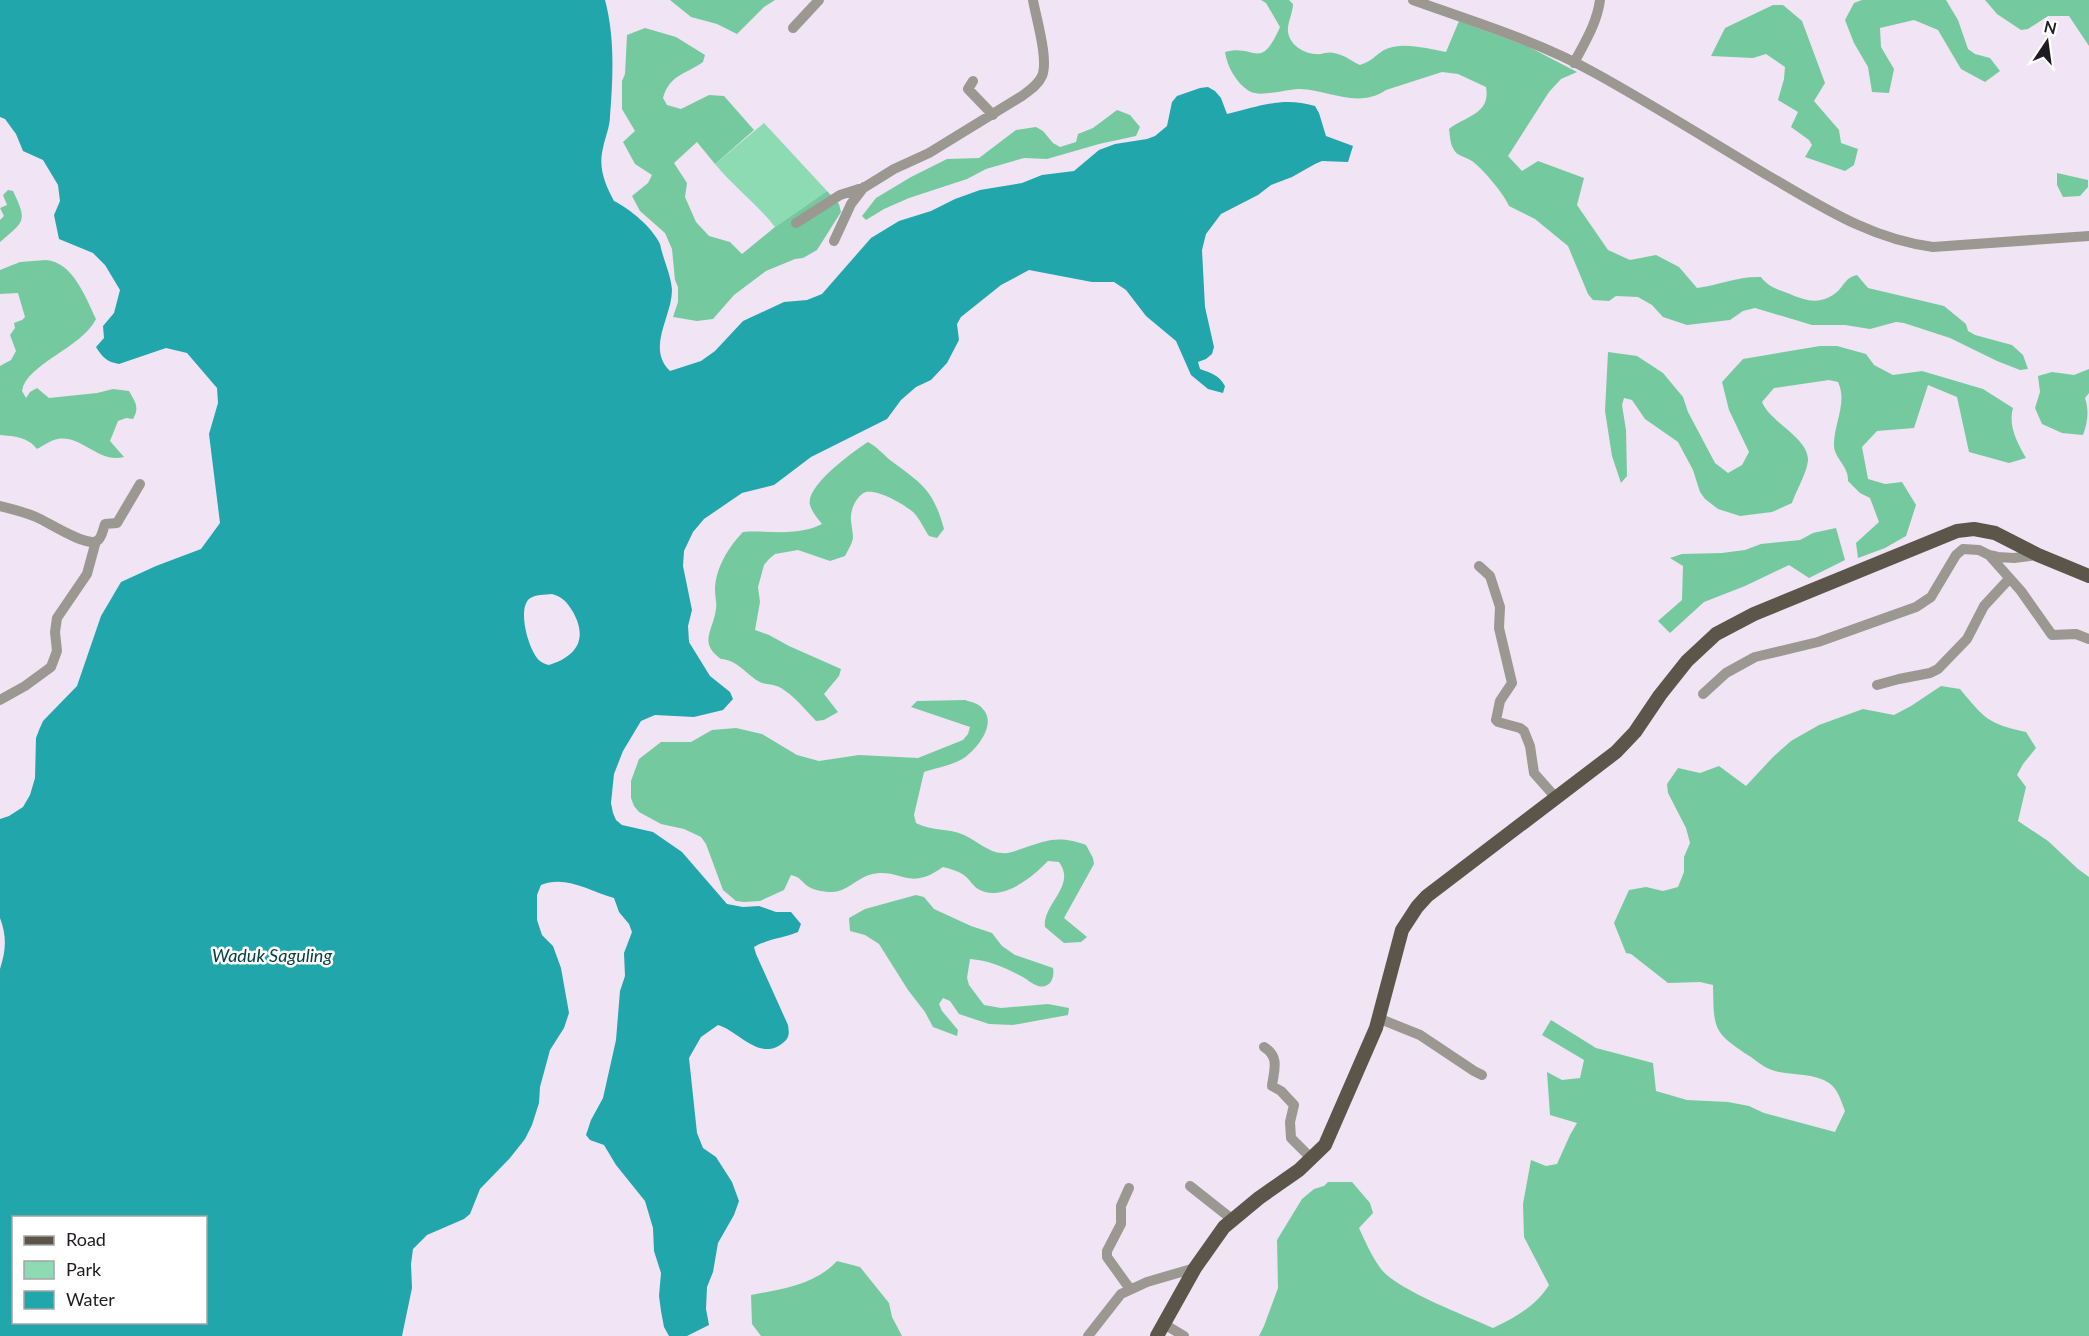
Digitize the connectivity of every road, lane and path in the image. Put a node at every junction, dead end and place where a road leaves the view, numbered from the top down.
1 (819, 0) edge
2 (1033, 0) edge
3 (1413, 0) edge
4 (1600, 0) edge
5 (793, 28) dead end
6 (1574, 63) junction
7 (973, 81) dead end
8 (993, 115) junction
9 (865, 187) junction
10 (796, 223) dead end
11 (2089, 236) edge
12 (834, 241) dead end
13 (140, 484) dead end
14 (0, 506) edge
15 (96, 541) junction
16 (1989, 555) junction
17 (2038, 555) junction
18 (1479, 566) dead end
19 (2089, 576) edge
20 (2009, 579) junction
21 (2089, 639) edge
22 (1877, 685) dead end
23 (1703, 694) dead end
24 (0, 700) edge
25 (1557, 799) junction
26 (1378, 1018) junction
27 (1264, 1047) dead end
28 (1482, 1075) dead end
29 (1312, 1159) junction
30 (1190, 1185) dead end
31 (1129, 1188) dead end
32 (1233, 1220) junction
33 (1195, 1268) junction
34 (1130, 1289) junction
35 (1160, 1330) edge
36 (1088, 1336) edge
37 (1184, 1336) edge

1 - 5 street
2 - 8 street
3 - 6 street
4 - 6 street
6 - 11 street
7 - 8 street
8 - 9 street
9 - 10 street
9 - 12 street
13 - 15 street
14 - 15 street
15 - 24 street
16 - 17 street
16 - 20 street
16 - 23 street
17 - 19 main road
17 - 25 main road
18 - 25 street
20 - 21 street
20 - 22 street
25 - 26 main road
26 - 28 street
26 - 29 main road
27 - 29 street
29 - 32 main road
30 - 32 street
31 - 34 street
32 - 33 main road
33 - 34 street
33 - 35 main road
34 - 36 street
35 - 37 street

